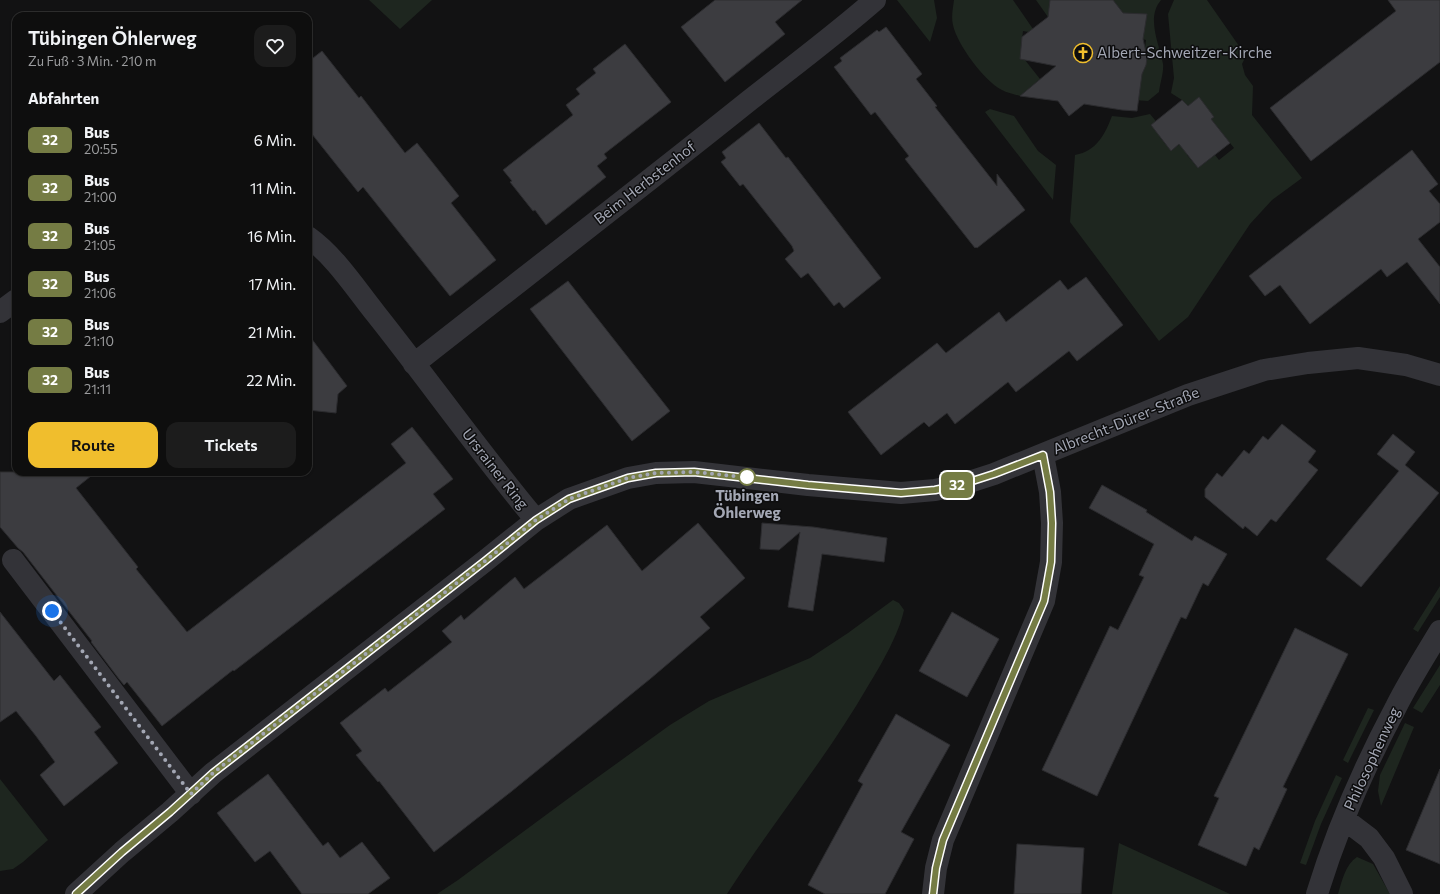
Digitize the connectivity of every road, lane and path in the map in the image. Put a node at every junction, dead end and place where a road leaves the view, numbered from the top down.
1 (875, 0) edge
2 (312, 241) edge
3 (12, 303) edge
4 (0, 312) edge
5 (414, 364) junction
6 (1440, 375) edge
7 (1043, 455) junction
8 (536, 520) junction
9 (13, 560) dead end
10 (1440, 631) edge
11 (191, 794) junction
12 (1344, 819) junction
13 (76, 894) edge
14 (933, 894) edge
15 (1317, 894) edge
16 (1402, 894) edge

1 - 5 street, Beim Herbstenhof
2 - 5 street, Ursrainer Ring
3 - 4 street
5 - 8 street, Ursrainer Ring
6 - 7 street, Albrecht-Dürer-Straße
7 - 8 street, Albrecht-Dürer-Straße
7 - 14 street
8 - 11 street, Ursrainer Ring
9 - 11 street
10 - 12 street, Philosophenweg
11 - 13 street, Ursrainer Ring
12 - 15 street, Philosophenweg
12 - 16 street

